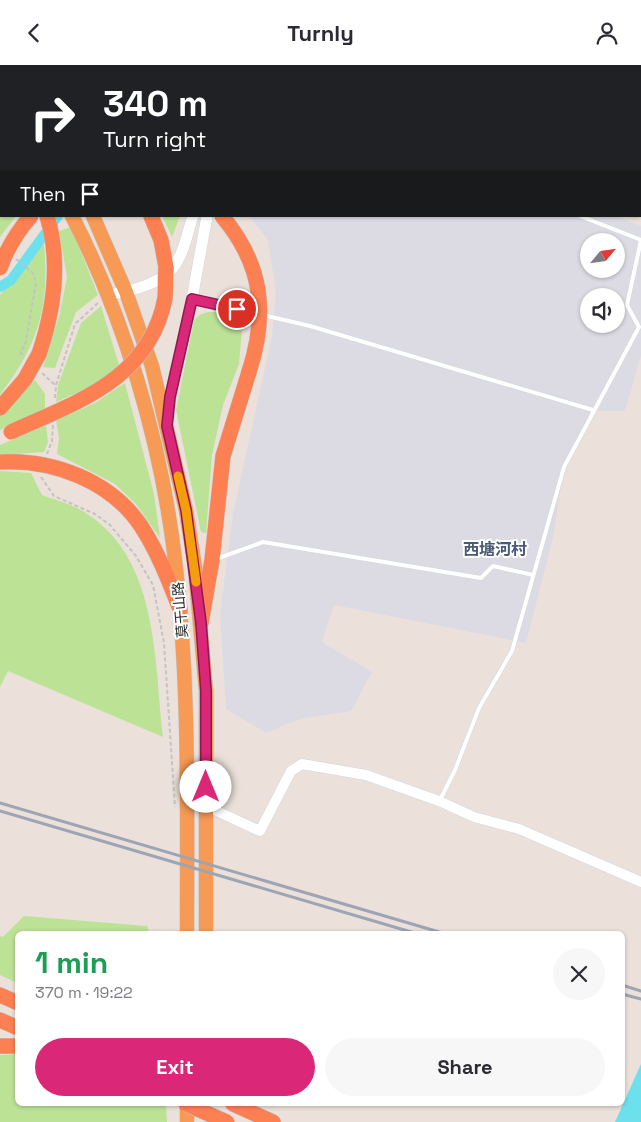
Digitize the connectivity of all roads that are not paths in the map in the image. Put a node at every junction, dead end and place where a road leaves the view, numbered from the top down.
1 (30, 217) edge
2 (47, 217) edge
3 (93, 217) edge
4 (151, 217) edge
5 (193, 217) edge
6 (207, 217) edge
7 (223, 217) edge
8 (583, 217) edge
9 (73, 218) edge
10 (641, 240) edge
11 (0, 268) edge
12 (126, 292) junction
13 (107, 295) junction
14 (192, 299) junction
15 (0, 407) edge
16 (594, 411) junction
17 (167, 426) junction
18 (6, 434) edge
19 (0, 463) edge
20 (212, 560) junction
21 (533, 575) junction
22 (180, 609) junction
23 (201, 623) junction
24 (440, 801) junction
25 (206, 807) junction
26 (641, 882) edge
27 (187, 931) edge
28 (206, 931) edge
29 (0, 1020) edge
30 (15, 1027) edge
31 (0, 1046) edge
32 (15, 1046) edge
33 (187, 1106) edge
34 (191, 1106) edge
35 (204, 1106) edge
36 (237, 1106) edge
37 (187, 1122) edge
38 (204, 1122) edge
39 (227, 1122) edge
40 (273, 1122) edge

1 - 11 highway, bridge
2 - 15 highway, bridge
3 - 12 highway, 莫干山路
4 - 18 highway, bridge
5 - 12 main road
6 - 14 main road, 莫干山路
7 - 20 highway, bridge
8 - 10 lane
9 - 13 highway, 莫干山路
10 - 16 lane
12 - 13 main road
12 - 17 highway, 莫干山路
13 - 22 highway, 莫干山路
14 - 16 lane
14 - 17 main road, 莫干山路
16 - 21 lane
17 - 23 highway, 莫干山路
19 - 22 highway
20 - 21 lane
20 - 23 highway
21 - 24 lane
22 - 27 highway, 莫干山路
23 - 25 highway, 莫干山路
24 - 25 street
24 - 26 street
25 - 28 highway, 莫干山路
29 - 30 highway
31 - 32 highway
33 - 37 highway
34 - 39 highway, bridge
35 - 38 highway
36 - 40 highway

